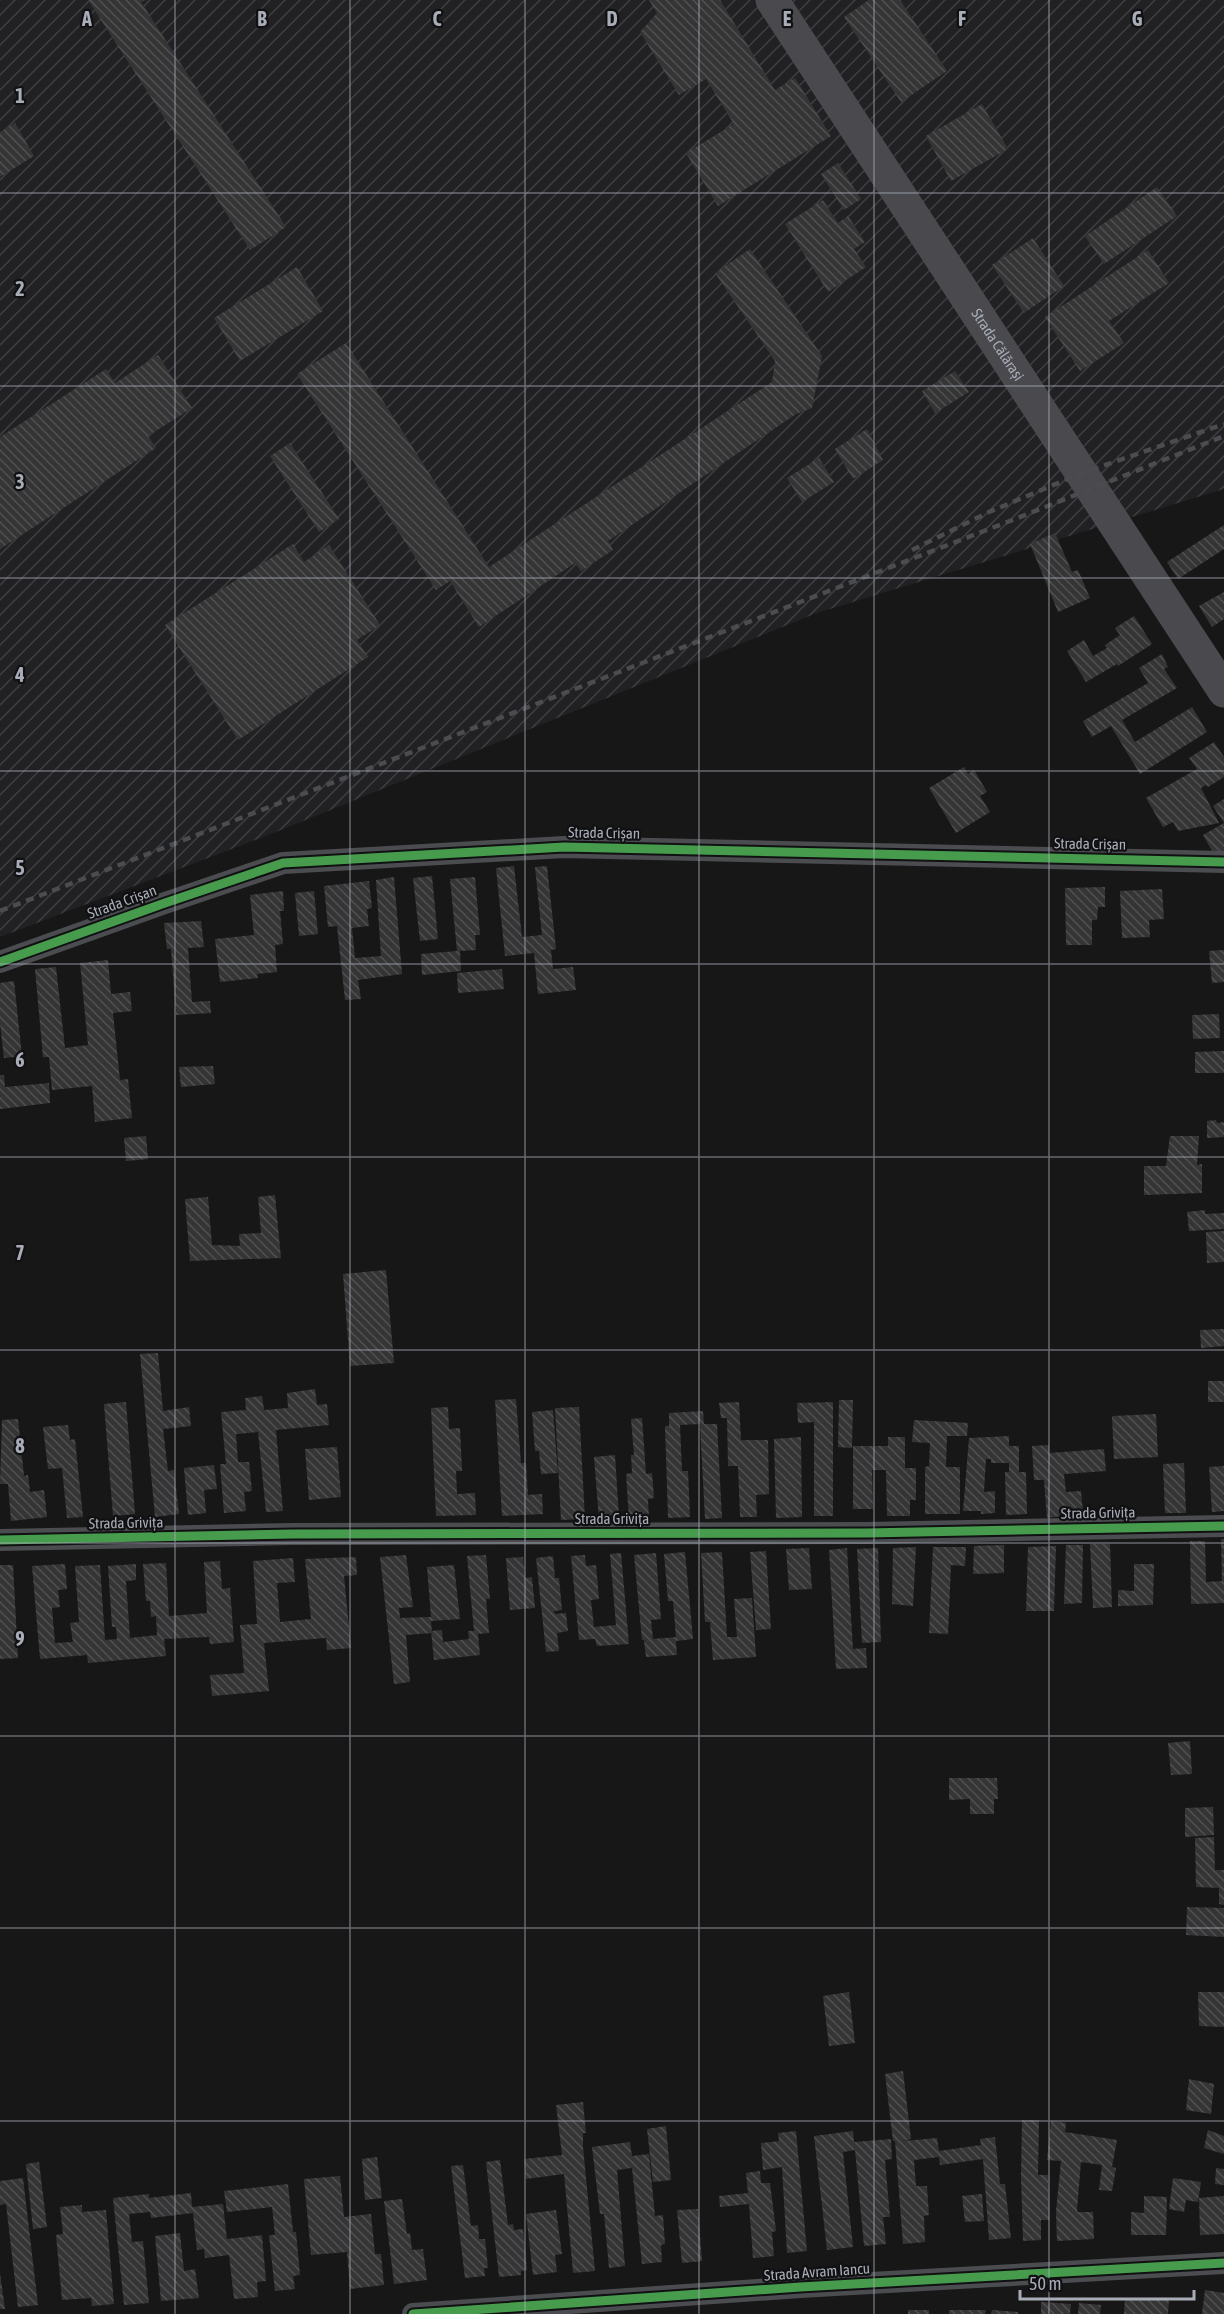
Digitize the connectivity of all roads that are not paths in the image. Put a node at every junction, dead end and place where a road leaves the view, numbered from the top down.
1 (772, 0) edge
2 (1224, 691) edge
3 (1224, 862) edge
4 (0, 962) edge
5 (1224, 1526) edge
6 (0, 1540) edge
7 (1224, 2263) edge
8 (413, 2314) edge

1 - 2 main road, Strada Călărași
3 - 4 street, Strada Crișan
5 - 6 street, Strada Grivița
7 - 8 street, Strada Avram Iancu

